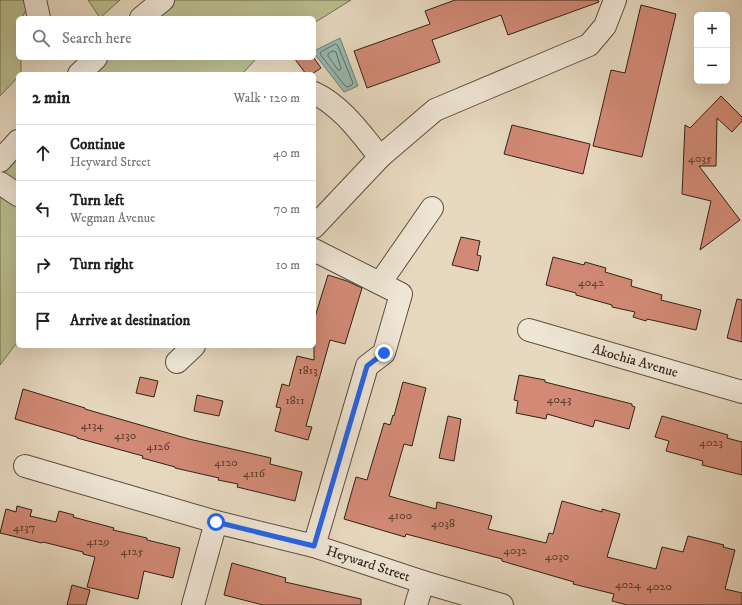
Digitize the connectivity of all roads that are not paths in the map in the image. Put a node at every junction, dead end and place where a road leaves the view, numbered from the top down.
1 (35, 0) edge
2 (163, 0) edge
3 (614, 0) edge
4 (39, 16) edge
5 (143, 16) edge
6 (316, 94) edge
7 (16, 143) edge
8 (380, 157) junction
9 (0, 161) edge
10 (0, 183) edge
11 (16, 194) edge
12 (432, 208) dead end
13 (316, 226) edge
14 (316, 251) edge
15 (380, 283) junction
16 (529, 330) dead end
17 (192, 348) edge
18 (177, 362) dead end
19 (742, 392) edge
20 (25, 466) dead end
21 (216, 522) junction
22 (314, 546) junction
23 (423, 582) junction
24 (193, 605) edge
25 (416, 605) edge
26 (502, 605) edge

1 - 4 street
2 - 5 street
3 - 8 street
6 - 8 street
7 - 9 street
8 - 13 street
10 - 11 street
12 - 15 street
14 - 15 street
15 - 22 street
16 - 19 street, Akochia Avenue
17 - 18 street
20 - 21 street, Heyward Street
21 - 22 street, Heyward Street
21 - 24 street
22 - 23 street, Heyward Street
23 - 25 street
23 - 26 street, Heyward Street

